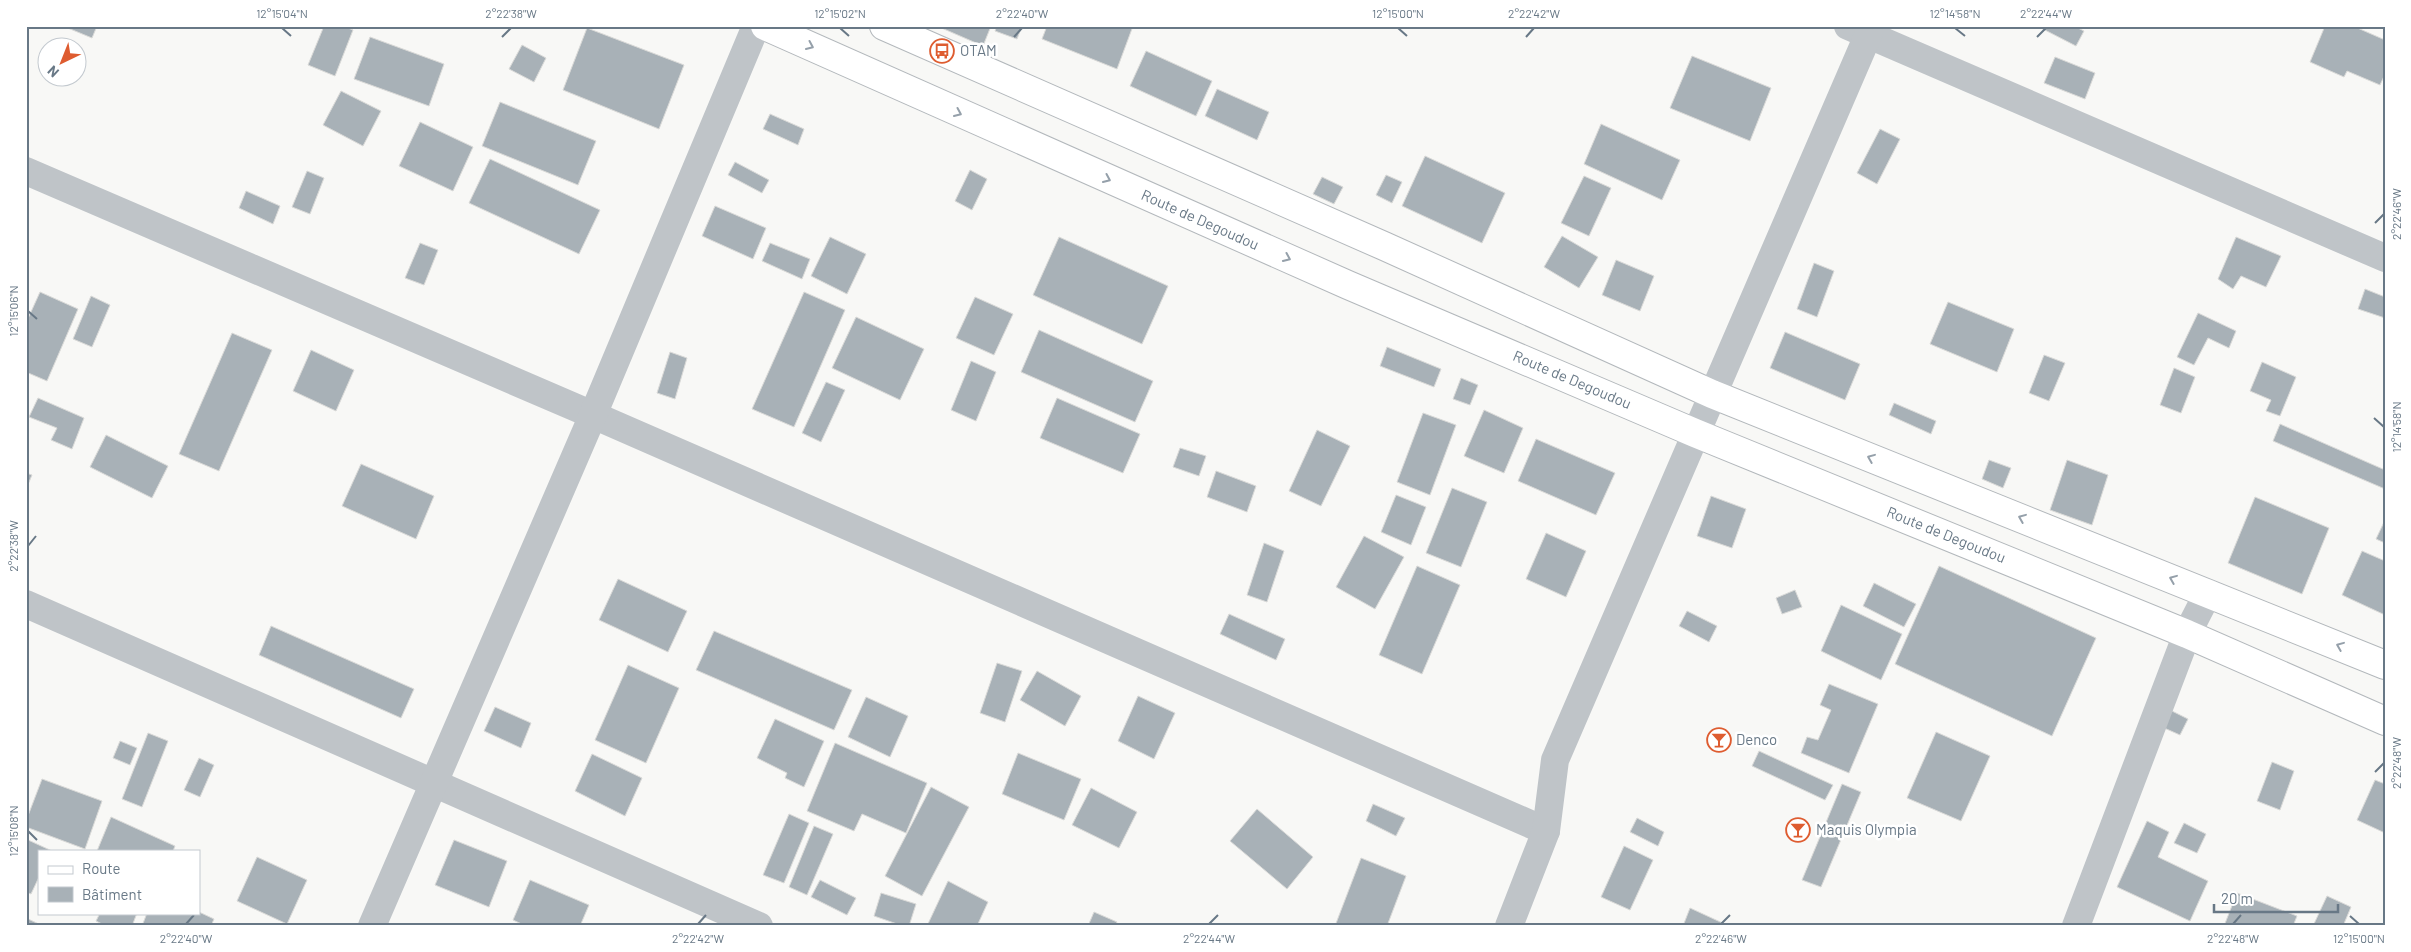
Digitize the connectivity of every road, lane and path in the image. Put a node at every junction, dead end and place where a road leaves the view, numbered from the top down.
1 (756, 26) edge
2 (765, 26) edge
3 (884, 26) edge
4 (1863, 29) edge
5 (26, 171) edge
6 (2385, 258) edge
7 (1712, 394) junction
8 (593, 415) junction
9 (1695, 433) junction
10 (2208, 593) junction
11 (26, 604) edge
12 (2187, 634) junction
13 (2385, 665) edge
14 (2385, 721) edge
15 (434, 783) junction
16 (1546, 831) junction
17 (372, 926) edge
18 (759, 926) edge
19 (1509, 926) edge
20 (2076, 926) edge

1 - 8 street
2 -> 9 main road, Route de Degoudou
3 - 7 main road
4 - 6 street
4 - 7 street
5 - 8 street
7 - 9 street
10 -> 7 main road
8 - 15 street
8 - 16 street
9 - 12 main road, Route de Degoudou
9 - 16 street
10 - 12 street
13 -> 10 main road
11 - 15 street
12 - 14 main road, Route de Degoudou
12 - 20 street
15 - 17 street
15 - 18 street
16 - 19 street

